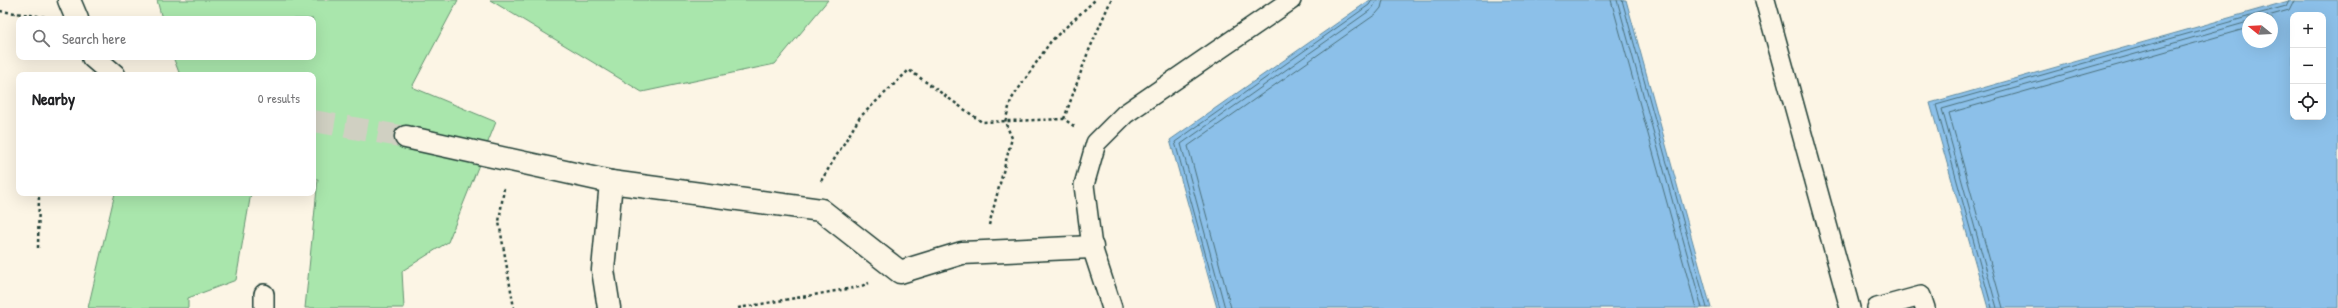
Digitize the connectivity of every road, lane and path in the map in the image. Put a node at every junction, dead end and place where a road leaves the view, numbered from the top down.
1 (1095, 0) edge
2 (1111, 0) edge
3 (1291, 0) edge
4 (1766, 0) edge
5 (0, 11) edge
6 (74, 12) edge
7 (32, 16) edge
8 (46, 16) edge
9 (96, 60) edge
10 (110, 72) edge
11 (1064, 119) junction
12 (1005, 122) junction
13 (406, 137) tunnel mouth
14 (1096, 143) junction
15 (508, 160) junction
16 (611, 182) junction
17 (38, 196) edge
18 (805, 208) junction
19 (1092, 247) junction
20 (38, 248) dead end
21 (981, 253) junction
22 (900, 272) junction
23 (514, 308) edge
24 (609, 308) edge
25 (738, 308) edge
26 (1112, 308) edge
27 (1850, 308) edge
28 (1877, 308) edge
29 (1925, 308) edge

1 - 12 path
2 - 11 path
3 - 14 lane
4 - 27 lane
5 - 7 path
6 - 8 path
9 - 10 street
11 - 12 path
11 - 14 path
12 - 18 path
12 - 21 path
13 - 15 street
14 - 19 lane
15 - 16 street
15 - 23 path
16 - 18 street
16 - 24 street
17 - 20 path
18 - 22 street
19 - 21 street
19 - 26 lane
21 - 22 street
22 - 25 path
28 - 29 lane

